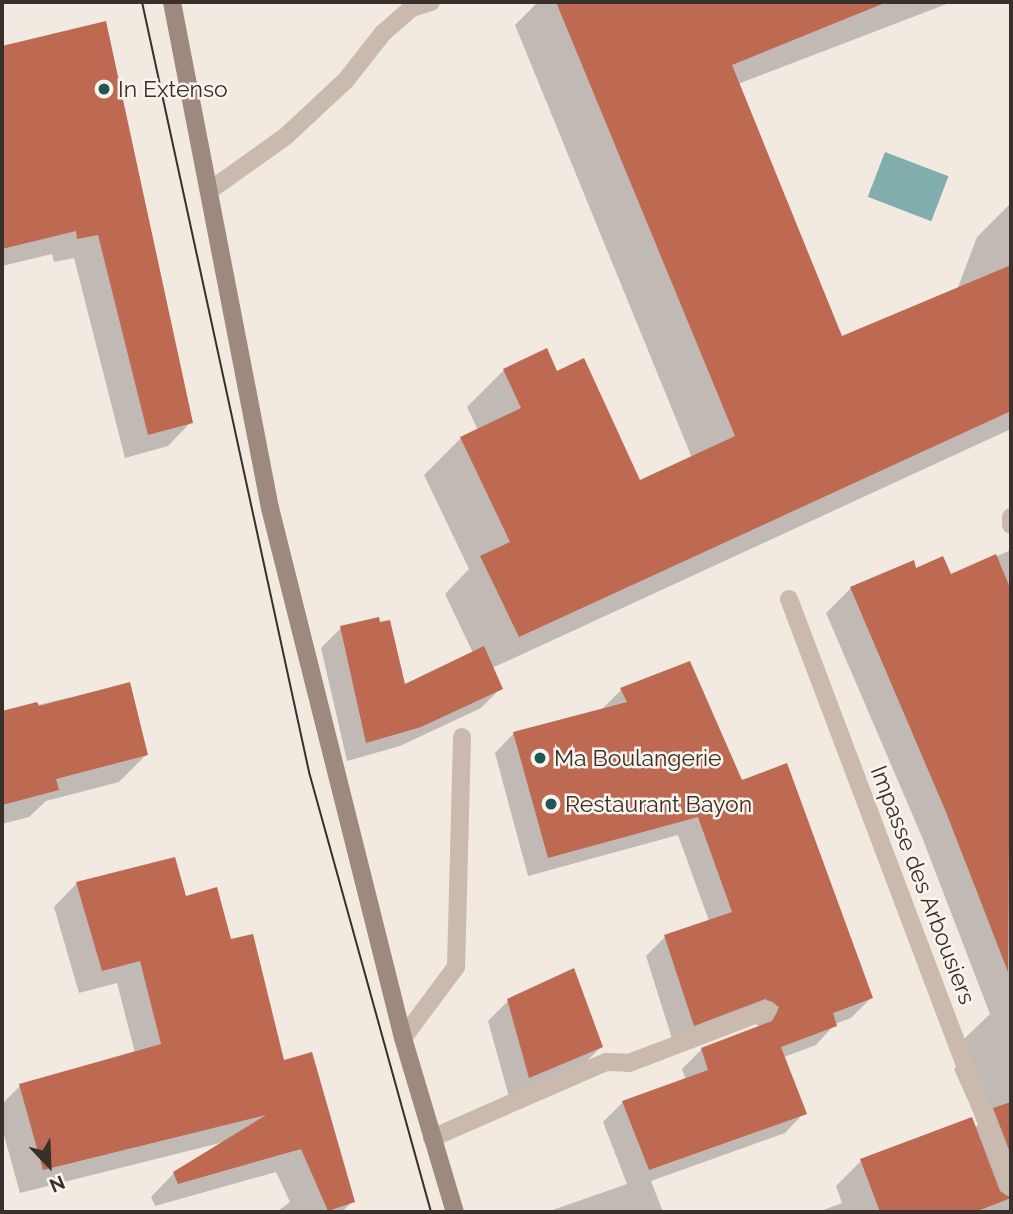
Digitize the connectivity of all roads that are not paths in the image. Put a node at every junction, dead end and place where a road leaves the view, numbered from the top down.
1 (172, 2) edge
2 (431, 2) edge
3 (208, 191) junction
4 (1011, 517) edge
5 (1011, 525) edge
6 (789, 599) dead end
7 (462, 737) dead end
8 (768, 1010) dead end
9 (403, 1038) junction
10 (432, 1138) junction
11 (1011, 1187) edge
12 (455, 1212) edge

1 - 3 street
2 - 3 street
3 - 9 street
4 - 5 street
6 - 11 street, Impasse des Arbousiers
7 - 9 street
8 - 10 street
9 - 10 street
10 - 12 street

